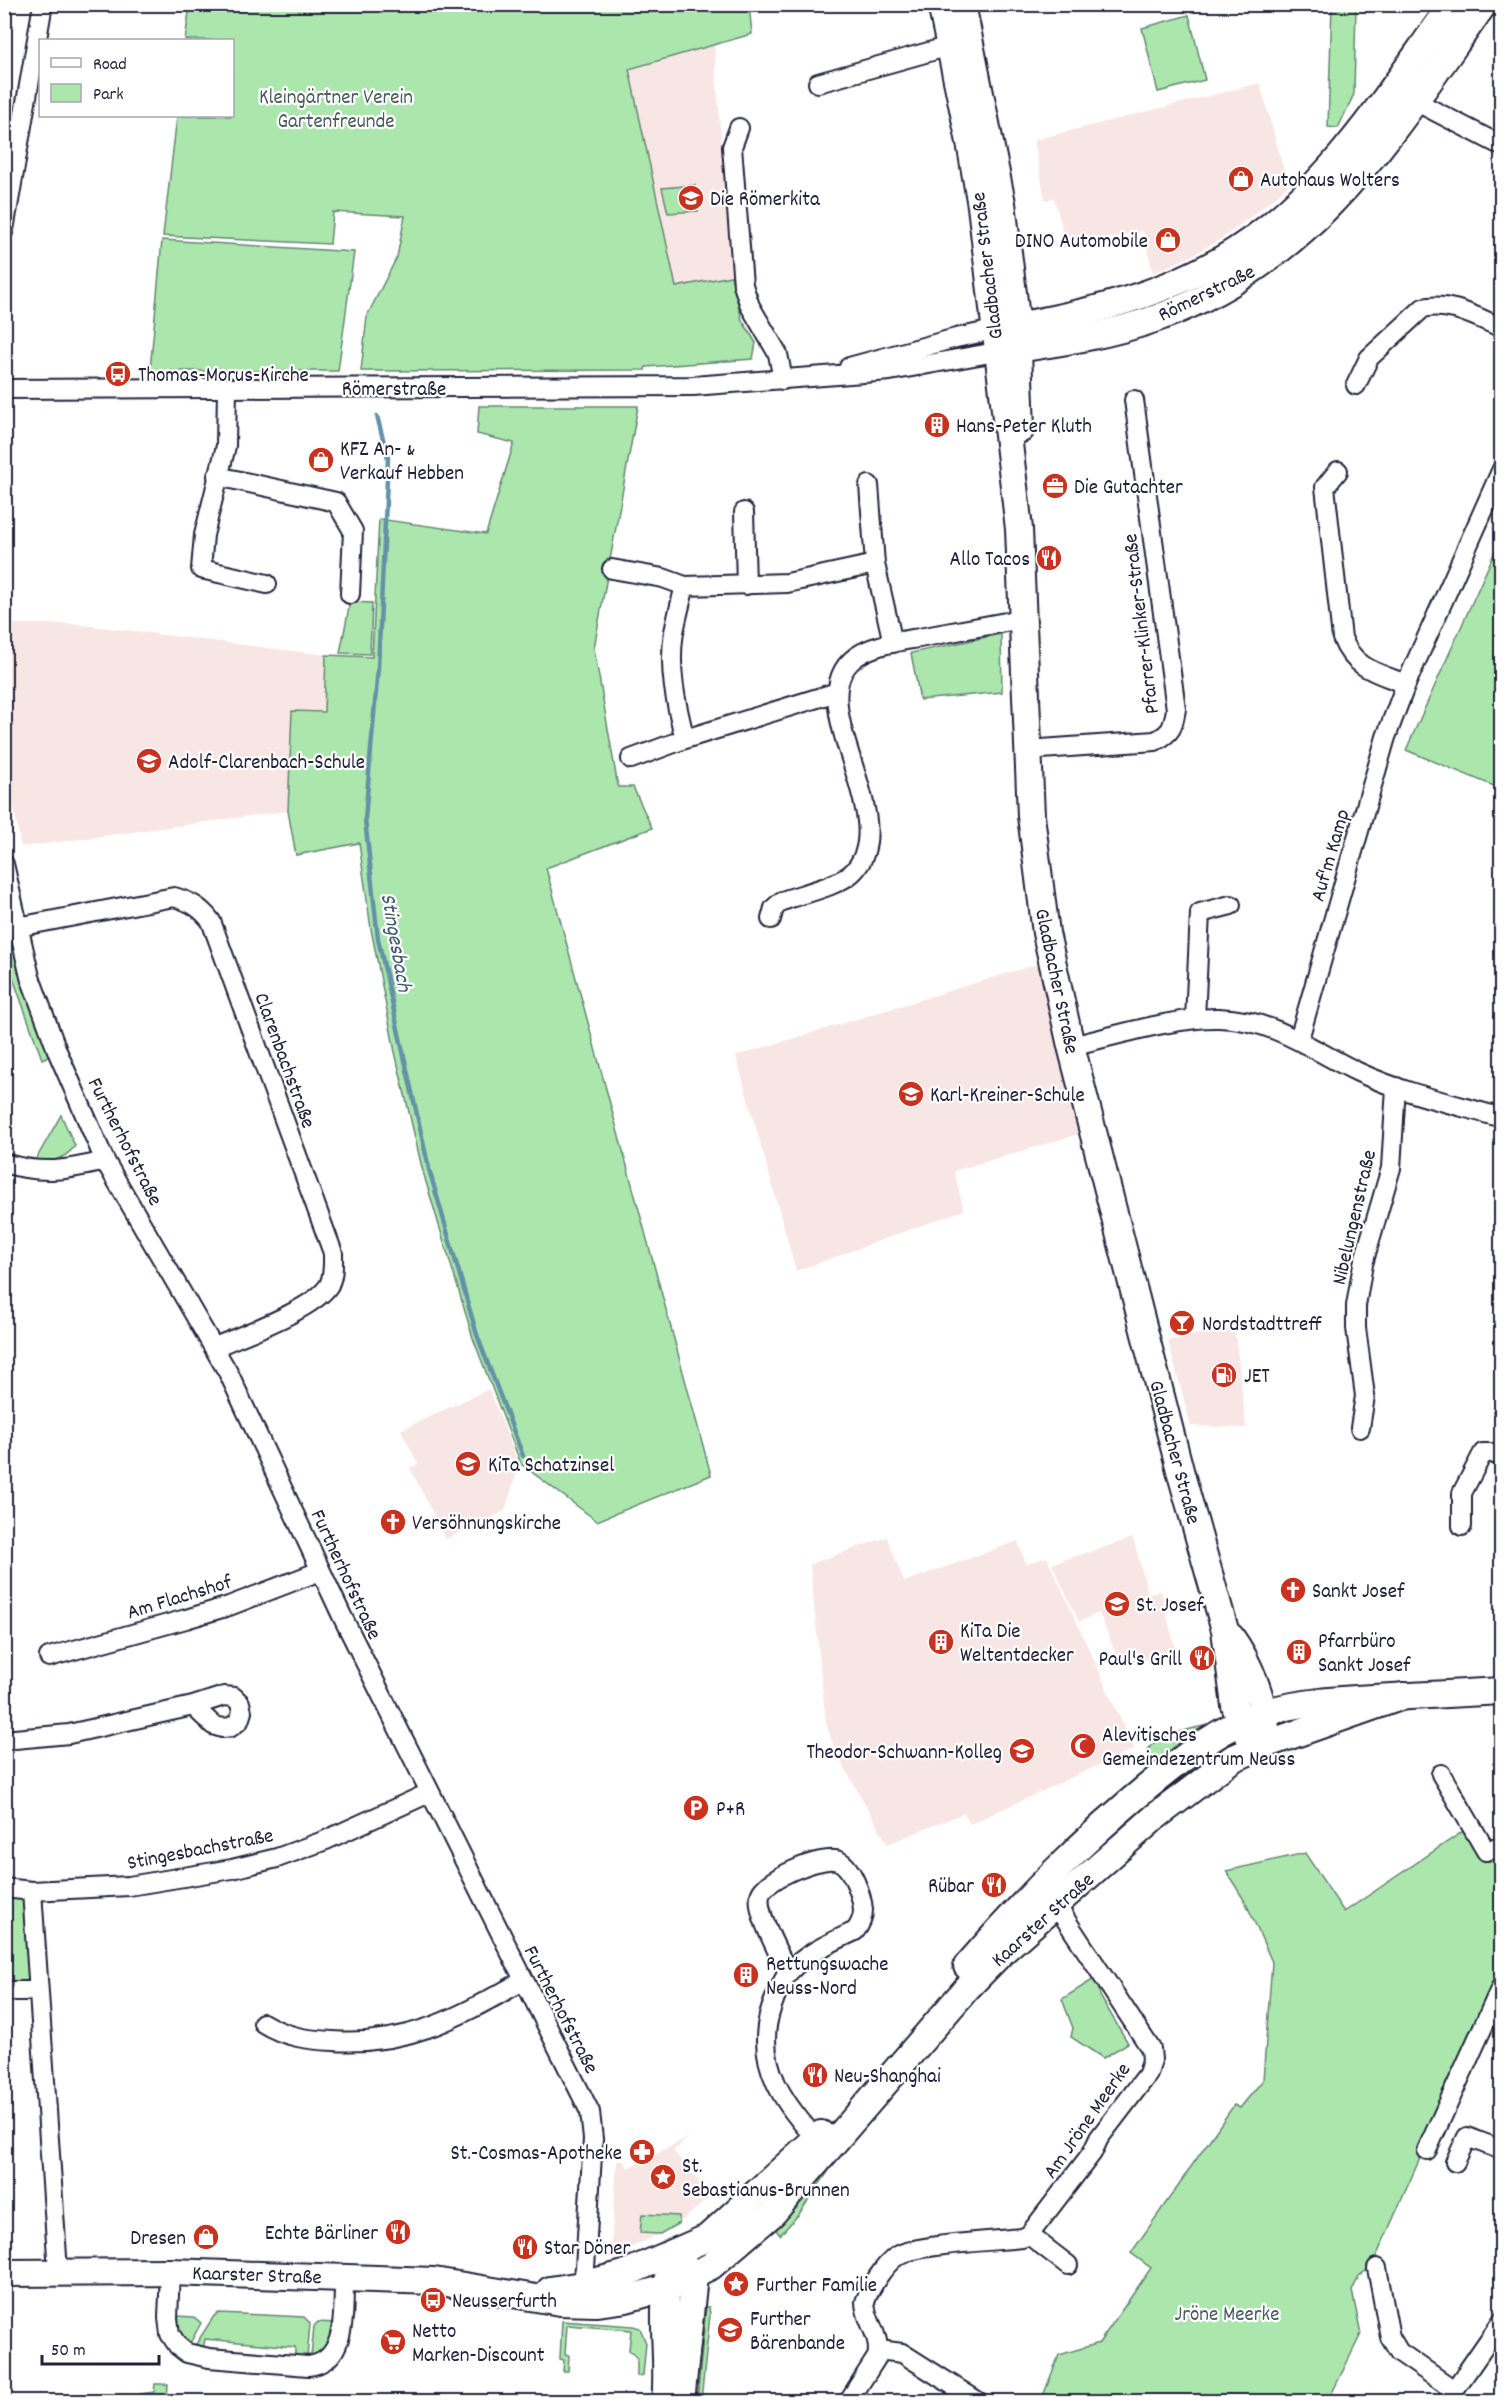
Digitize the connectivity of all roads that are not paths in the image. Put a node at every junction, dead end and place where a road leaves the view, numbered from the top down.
1 (43, 4) edge
2 (941, 4) edge
3 (962, 4) edge
4 (1453, 4) edge
5 (1484, 4) edge
6 (950, 46) junction
7 (1405, 70) junction
8 (818, 83) dead end
9 (1414, 101) junction
10 (1382, 102) junction
11 (739, 129) dead end
12 (1502, 146) edge
13 (4, 230) edge
14 (1502, 328) edge
15 (1006, 339) junction
16 (783, 380) junction
17 (1356, 385) dead end
18 (4, 389) edge
19 (227, 389) junction
20 (1134, 400) dead end
21 (1502, 469) edge
22 (1338, 471) dead end
23 (217, 476) junction
24 (869, 485) dead end
25 (744, 512) dead end
26 (875, 564) junction
27 (612, 569) dead end
28 (267, 584) dead end
29 (746, 585) junction
30 (685, 586) junction
31 (350, 594) dead end
32 (1022, 619) junction
33 (893, 643) junction
34 (1406, 684) junction
35 (837, 692) junction
36 (685, 739) junction
37 (1027, 750) junction
38 (631, 759) dead end
39 (4, 864) edge
40 (1231, 905) dead end
41 (771, 919) dead end
42 (18, 927) junction
43 (1195, 1019) junction
44 (1299, 1039) junction
45 (1071, 1046) junction
46 (1396, 1087) junction
47 (1500, 1113) edge
48 (105, 1161) junction
49 (4, 1162) edge
50 (215, 1347) junction
51 (1360, 1428) dead end
52 (1502, 1457) edge
53 (1462, 1526) dead end
54 (320, 1572) junction
55 (1225, 1630) junction
56 (49, 1657) dead end
57 (1502, 1691) edge
58 (1403, 1696) junction
59 (193, 1707) dead end
60 (1265, 1713) junction
61 (1241, 1723) junction
62 (4, 1740) edge
63 (1264, 1745) junction
64 (1441, 1774) dead end
65 (429, 1793) junction
66 (1092, 1835) junction
67 (1502, 1847) edge
68 (4, 1888) edge
69 (32, 1891) junction
70 (1056, 1905) junction
71 (788, 1973) junction
72 (523, 1981) junction
73 (1502, 1985) edge
74 (4, 1991) edge
75 (38, 1991) junction
76 (263, 2023) dead end
77 (821, 2144) junction
78 (1427, 2150) dead end
79 (1502, 2150) edge
80 (1455, 2162) dead end
81 (1029, 2235) junction
82 (675, 2254) junction
83 (1068, 2265) dead end
84 (1377, 2268) dead end
85 (58, 2271) junction
86 (170, 2272) junction
87 (4, 2273) edge
88 (694, 2276) junction
89 (344, 2277) junction
90 (582, 2285) junction
91 (666, 2288) junction
92 (520, 2294) junction
93 (560, 2302) junction
94 (1502, 2321) edge
95 (879, 2350) junction
96 (1450, 2396) edge
97 (665, 2402) edge
98 (681, 2402) edge
99 (848, 2402) edge
100 (979, 2402) edge

1 - 13 street
2 - 6 main road, Gladbacher Straße
3 - 15 main road, Gladbacher Straße
4 - 7 main road, Römerstraße
5 - 9 main road, Römerstraße
6 - 8 street
6 - 15 main road, Gladbacher Straße
7 - 9 street
7 - 10 main road, Römerstraße
9 - 10 street
9 - 12 street
9 - 15 main road, Römerstraße
10 - 15 main road, Römerstraße
11 - 16 street
14 - 17 street
15 - 16 street, Römerstraße
15 - 32 main road, Gladbacher Straße
16 - 19 street, Römerstraße
18 - 19 street, Römerstraße
19 - 23 street
20 - 37 street, Pfarrer-Klinker-Straße
21 - 34 street, Auf'm Kamp
22 - 34 street
23 - 28 street
23 - 31 street
24 - 26 street
25 - 29 street
26 - 29 street
26 - 33 street
27 - 30 street
29 - 30 street
30 - 36 street
32 - 33 street
32 - 37 main road, Gladbacher Straße
33 - 35 street
34 - 44 street, Auf'm Kamp
35 - 36 street
35 - 41 street
36 - 38 street
37 - 45 main road, Gladbacher Straße
39 - 42 street, Furtherhofstraße
40 - 43 street
42 - 48 street, Furtherhofstraße
42 - 50 street, Clarenbachstraße
43 - 44 street
43 - 45 street
44 - 46 street
45 - 55 main road, Gladbacher Straße
46 - 47 street
46 - 51 street, Nibelungenstraße
48 - 49 street
48 - 50 street, Furtherhofstraße
50 - 54 street, Furtherhofstraße
52 - 53 street
54 - 56 street, Am Flachshof
54 - 65 street, Furtherhofstraße
55 - 60 main road, Gladbacher Straße
55 - 61 main road, Gladbacher Straße
57 - 58 main road, Kaarster Straße
58 - 60 main road, Kaarster Straße
58 - 63 main road, Kaarster Straße
59 - 62 street
60 - 61 main road, Kaarster Straße
60 - 63 main road
61 - 63 main road
61 - 66 main road, Kaarster Straße
63 - 70 main road, Kaarster Straße
64 - 67 street
65 - 69 street, Stingesbachstraße
65 - 72 street, Furtherhofstraße
66 - 70 main road
66 - 77 main road, Kaarster Straße
68 - 69 street, Stingesbachstraße
69 - 75 street
70 - 77 main road, Kaarster Straße
70 - 81 street, Am Jröne Meerke
71 - 71 street
71 - 77 street
72 - 76 street
72 - 90 street, Furtherhofstraße
73 - 78 street
74 - 75 street
75 - 85 street
77 - 82 main road, Kaarster Straße
77 - 88 main road, Kaarster Straße
79 - 80 street
81 - 83 street
81 - 95 street
82 - 88 main road
82 - 90 main road, Kaarster Straße
82 - 91 main road
84 - 96 street
85 - 86 main road, Kaarster Straße
85 - 87 main road, Kaarster Straße
86 - 89 main road, Kaarster Straße
86 - 89 street, Kaarster Straße
88 - 91 main road, Kaarster Straße
88 - 98 main road
89 - 92 main road, Kaarster Straße
90 - 92 main road, Kaarster Straße
90 - 93 street
91 - 93 main road, Kaarster Straße
91 - 97 main road
92 - 93 main road, Kaarster Straße
94 - 96 street
95 - 99 street
95 - 100 street

